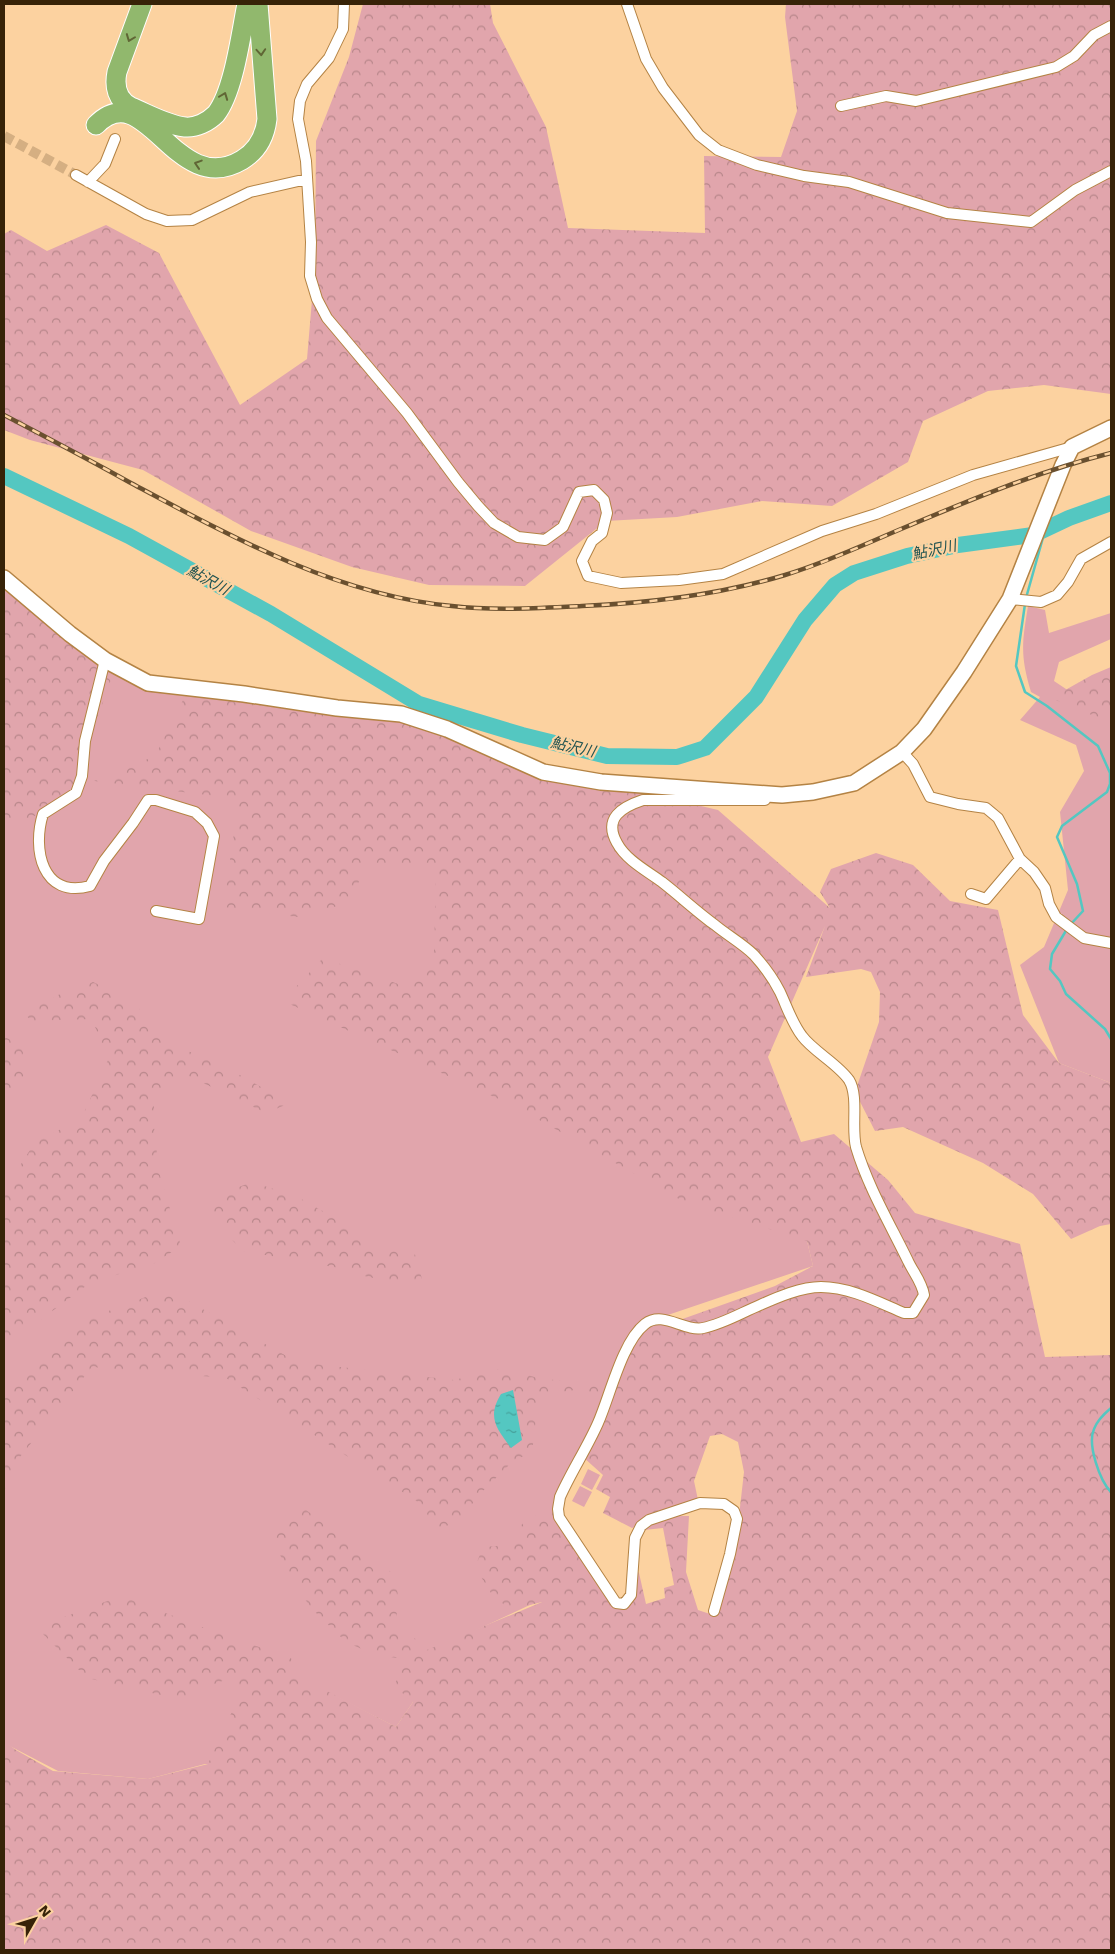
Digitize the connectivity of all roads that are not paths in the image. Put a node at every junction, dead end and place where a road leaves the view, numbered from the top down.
1 (142, 4) edge
2 (248, 4) edge
3 (258, 4) edge
4 (344, 4) edge
5 (627, 4) edge
6 (1111, 26) edge
7 (841, 106) dead end
8 (96, 125) dead end
9 (115, 139) dead end
10 (1111, 170) edge
11 (76, 175) tunnel mouth
12 (307, 179) junction
13 (88, 182) junction
14 (1111, 428) edge
15 (1072, 447) junction
16 (1111, 542) edge
17 (4, 578) edge
18 (1010, 599) junction
19 (105, 660) junction
20 (902, 752) junction
21 (813, 792) junction
22 (1020, 859) junction
23 (971, 894) dead end
24 (156, 911) dead end
25 (1111, 943) edge
26 (714, 1611) dead end

1 -> 2 highway
3 -> 8 highway
4 - 12 street
5 - 10 street
6 - 7 street
9 - 13 street
11 - 13 street
12 - 13 street
12 - 15 street
14 - 15 street
15 - 18 street
16 - 18 street
17 - 19 street
18 - 20 street
19 - 21 street
19 - 24 street
20 - 21 street
20 - 22 street
21 - 26 street
22 - 23 street
22 - 25 street

